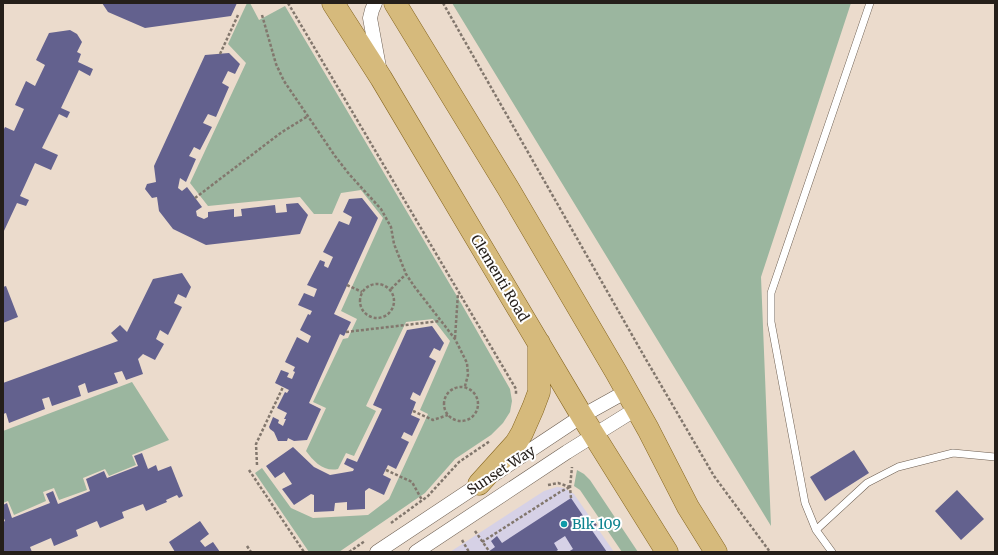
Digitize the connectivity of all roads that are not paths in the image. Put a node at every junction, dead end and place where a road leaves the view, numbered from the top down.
1 (334, 3) edge
2 (375, 3) edge
3 (395, 3) edge
4 (870, 3) edge
5 (381, 78) junction
6 (539, 343) junction
7 (631, 400) junction
8 (582, 416) junction
9 (594, 436) junction
10 (995, 457) edge
11 (479, 484) junction
12 (816, 530) junction
13 (378, 552) edge
14 (416, 552) edge
15 (667, 552) edge
16 (716, 552) edge
17 (832, 552) edge

1 - 5 main road, Clementi Road
2 - 5 street
3 - 7 main road
4 - 12 lane
5 - 6 main road, Clementi Road
6 - 8 main road, Clementi Road
6 - 11 main road
7 - 8 street, Sunset Way
7 - 9 street, Sunset Way
7 - 16 main road
8 - 9 main road, Clementi Road
8 - 11 street, Sunset Way
9 - 14 street, Sunset Way
9 - 15 main road, Clementi Road
10 - 12 lane
11 - 13 street, Sunset Way
12 - 17 lane

